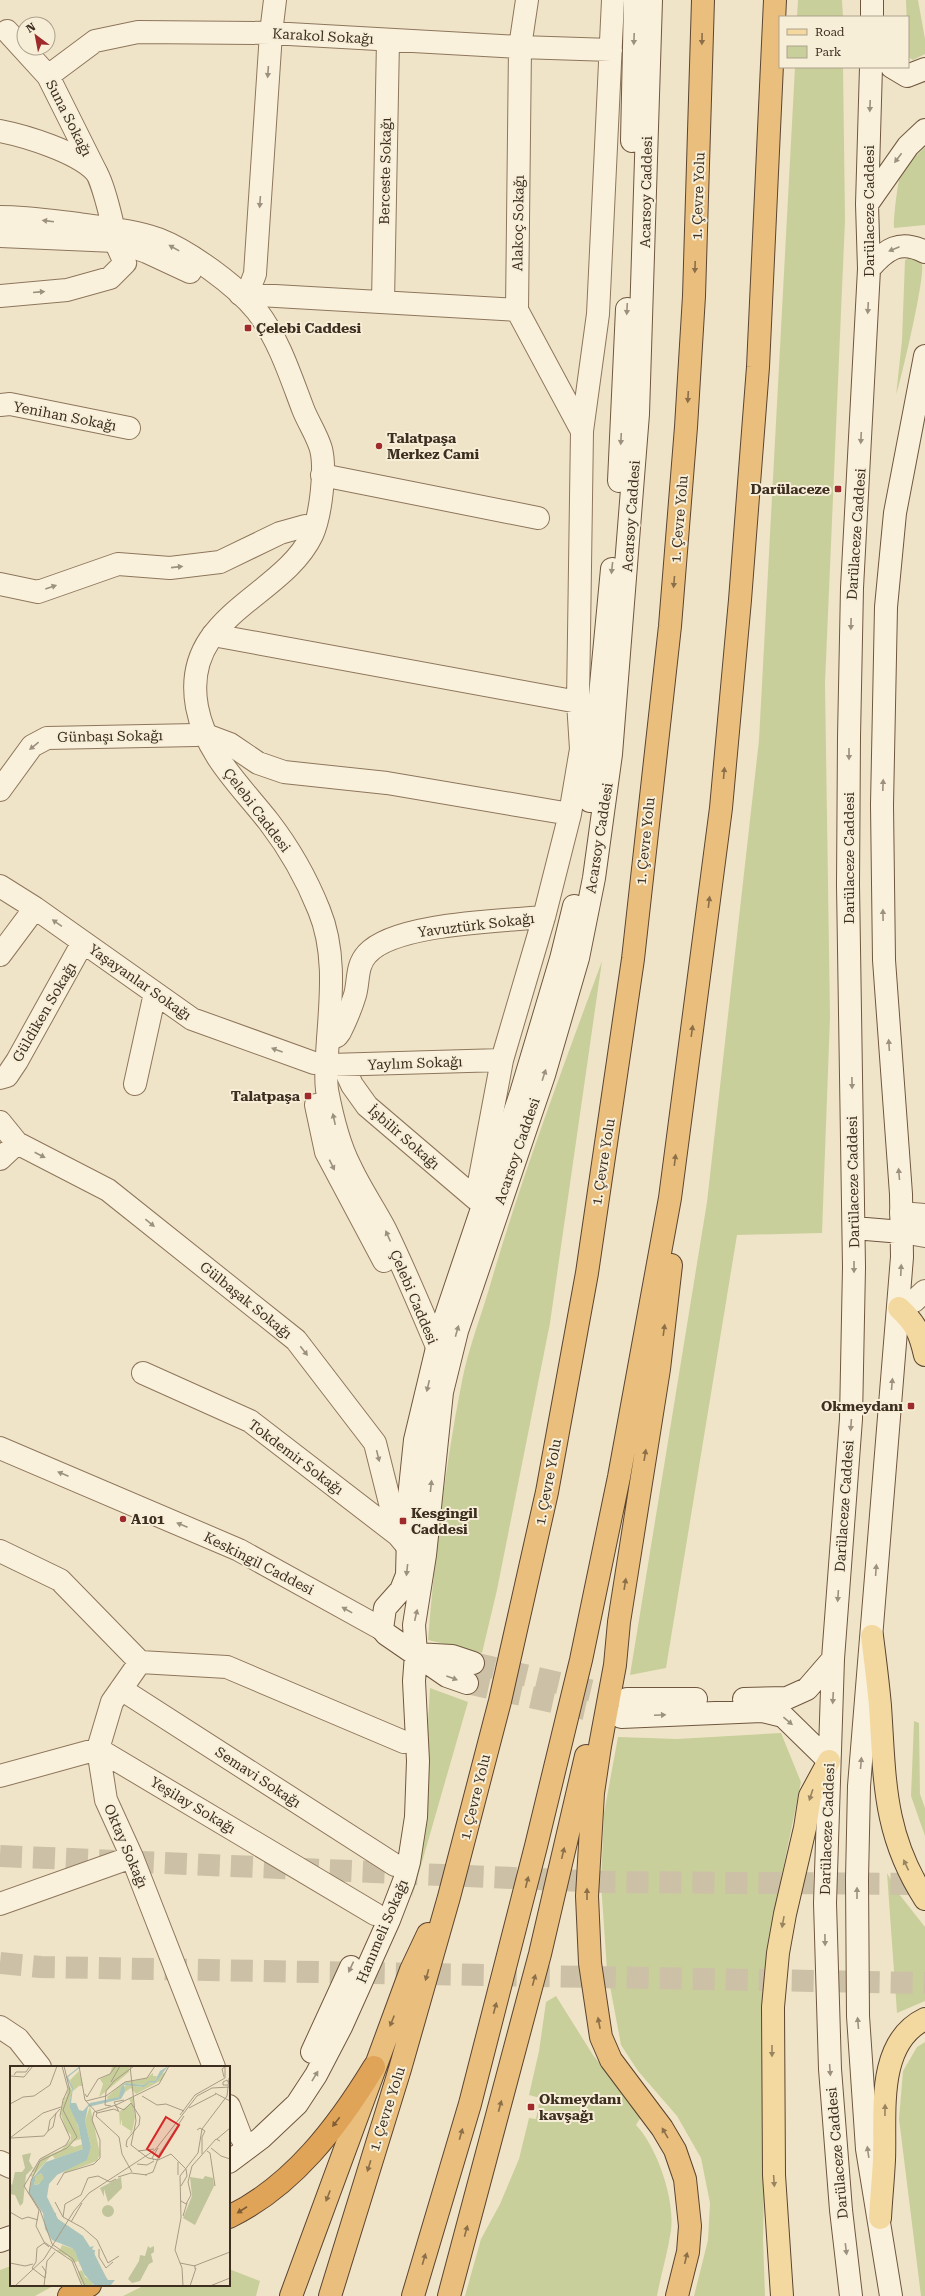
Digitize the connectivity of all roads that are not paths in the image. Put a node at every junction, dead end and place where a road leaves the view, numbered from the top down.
1 (275, 0) edge
2 (528, 0) edge
3 (613, 0) edge
4 (635, 0) edge
5 (651, 0) edge
6 (703, 0) edge
7 (775, 0) edge
8 (7, 31) dead end
9 (271, 33) junction
10 (388, 40) junction
11 (520, 47) junction
12 (611, 50) junction
13 (871, 68) edge
14 (894, 68) edge
15 (925, 69) edge
16 (48, 76) junction
17 (925, 130) edge
18 (0, 131) edge
19 (96, 172) junction
20 (867, 204) junction
21 (0, 217) edge
22 (115, 235) junction
23 (0, 236) edge
24 (925, 252) edge
25 (869, 269) junction
26 (0, 296) edge
27 (236, 299) junction
28 (383, 302) junction
29 (517, 310) junction
30 (925, 356) edge
31 (0, 405) edge
32 (129, 428) dead end
33 (582, 431) junction
34 (317, 474) junction
35 (538, 518) dead end
36 (310, 527) junction
37 (0, 584) edge
38 (208, 634) junction
39 (578, 702) junction
40 (201, 735) junction
41 (0, 790) edge
42 (583, 791) junction
43 (570, 814) junction
44 (0, 886) edge
45 (35, 908) junction
46 (544, 916) junction
47 (83, 942) junction
48 (0, 955) edge
49 (155, 993) junction
50 (328, 1040) junction
51 (502, 1060) junction
52 (328, 1064) junction
53 (0, 1078) edge
54 (135, 1084) dead end
55 (0, 1122) edge
56 (16, 1143) junction
57 (0, 1159) edge
58 (670, 1198) junction
59 (925, 1214) edge
60 (902, 1223) junction
61 (854, 1228) junction
62 (925, 1236) edge
63 (925, 1291) edge
64 (899, 1308) junction
65 (444, 1352) junction
66 (925, 1355) edge
67 (143, 1373) dead end
68 (0, 1448) edge
69 (403, 1541) junction
70 (0, 1551) edge
71 (619, 1622) junction
72 (382, 1629) junction
73 (872, 1636) junction
74 (408, 1649) junction
75 (833, 1659) junction
76 (140, 1662) junction
77 (473, 1663) tunnel mouth
78 (467, 1683) tunnel mouth
79 (121, 1689) junction
80 (410, 1744) junction
81 (98, 1749) junction
82 (830, 1761) junction
83 (0, 1776) edge
84 (132, 1857) junction
85 (401, 1868) junction
86 (449, 1897) junction
87 (925, 1899) edge
88 (0, 1904) edge
89 (382, 1917) junction
90 (925, 2019) edge
91 (0, 2027) edge
92 (39, 2066) edge
93 (214, 2066) edge
94 (374, 2067) junction
95 (230, 2110) edge
96 (239, 2144) edge
97 (230, 2160) edge
98 (0, 2162) edge
99 (10, 2167) edge
100 (230, 2216) edge
101 (880, 2218) junction
102 (10, 2237) edge
103 (0, 2241) edge
104 (10, 2254) edge
105 (0, 2258) edge
106 (88, 2286) edge
107 (69, 2296) edge
108 (291, 2296) edge
109 (330, 2296) edge
110 (413, 2296) edge
111 (449, 2296) edge
112 (677, 2296) edge
113 (782, 2296) edge
114 (851, 2296) edge
115 (891, 2296) edge

1 - 9 street
2 - 11 street, Alakoç Sokağı
3 - 12 street
4 -> 42 street, Acarsoy Caddesi
65 -> 5 street, Acarsoy Caddesi
6 -> 86 highway, 1. Çevre Yolu
58 -> 7 highway
8 - 16 street, Suna Sokağı
9 - 10 street, Karakol Sokağı
9 - 16 street, Karakol Sokağı
9 -> 27 street
10 - 11 street, Karakol Sokağı
10 - 28 street, Berceste Sokağı
11 - 12 street, Karakol Sokağı
11 - 29 street, Alakoç Sokağı
12 - 33 street
13 -> 20 street, Darülaceze Caddesi
14 - 15 street
16 - 19 street, Suna Sokağı
17 -> 20 street
18 - 19 street
19 - 22 street, Suna Sokağı
20 - 25 street, Darülaceze Caddesi
22 -> 21 street, Çelebi Caddesi
22 - 23 street, Çelebi Caddesi
26 -> 22 street, Suna Sokağı
22 - 27 street, Çelebi Caddesi
24 -> 25 street
25 -> 61 street, Darülaceze Caddesi
27 - 28 street
27 - 34 street, Çelebi Caddesi
28 - 29 street
29 - 33 street, Alakoç Sokağı
60 -> 30 street
31 - 32 street, Yenihan Sokağı
33 - 39 street
34 - 35 street
34 - 36 street, Çelebi Caddesi
37 -> 36 street
36 - 38 street, Çelebi Caddesi
38 - 39 street
38 - 40 street, Çelebi Caddesi
39 - 42 street
40 -> 41 street, Günbaşı Sokağı
40 - 43 street
40 - 50 street, Çelebi Caddesi
40 - 52 street, Çelebi Caddesi
42 - 43 street
42 - 65 street, Acarsoy Caddesi
43 - 46 street
44 - 45 street, Yaşayanlar Sokağı
47 -> 45 street, Yaşayanlar Sokağı
45 - 48 street
46 - 50 street, Yavuztürk Sokağı
46 - 51 street
47 - 49 street, Yaşayanlar Sokağı
47 - 53 street, Güldiken Sokağı
52 -> 49 street, Yaşayanlar Sokağı
49 - 54 street
50 - 52 street, Çelebi Caddesi
51 - 52 street, Yaylım Sokağı
51 - 52 street, İşbilir Sokağı
52 - 65 street, Çelebi Caddesi
55 - 56 street, Gülbaşak Sokağı
56 - 57 street
56 -> 69 street, Gülbaşak Sokağı
71 -> 58 highway
110 -> 58 highway
59 - 60 street
60 - 61 street
60 - 62 street
64 -> 60 street
61 -> 75 street, Darülaceze Caddesi
63 - 64 street
64 - 66 main road
73 -> 64 street
65 -> 69 street, Acarsoy Caddesi
74 -> 65 street, Acarsoy Caddesi
67 - 69 street, Tokdemir Sokağı
72 -> 68 street, Keskingil Caddesi
69 -> 72 street, Acarsoy Caddesi
70 - 76 street
111 -> 71 highway
112 -> 71 highway
72 - 74 street, Keskingil Caddesi
87 -> 73 main road
101 -> 73 street
74 - 77 street
74 -> 78 street, Keskingil Caddesi
74 - 80 street, Hanımeli Sokağı
75 -> 82 street, Darülaceze Caddesi
75 -> 82 street
76 - 79 street, Oktay Sokağı
76 - 80 street
79 - 81 street, Oktay Sokağı
79 - 85 street, Semavi Sokağı
80 - 85 street, Hanımeli Sokağı
81 - 83 street
81 - 84 street, Oktay Sokağı
81 - 89 street, Yeşilay Sokağı
82 -> 113 main road
82 -> 114 street, Darülaceze Caddesi
84 - 88 street
84 - 93 street, Oktay Sokağı
85 - 89 street, Hanımeli Sokağı
86 -> 94 highway
86 -> 109 highway, 1. Çevre Yolu
89 - 96 street, Hanımeli Sokağı
101 -> 90 main road
91 - 92 street
94 -> 100 highway
94 -> 108 highway
95 - 96 street
96 - 97 street, Hanımeli Sokağı
98 - 99 street
101 - 115 street
102 - 103 street
104 - 105 street
106 - 107 highway

